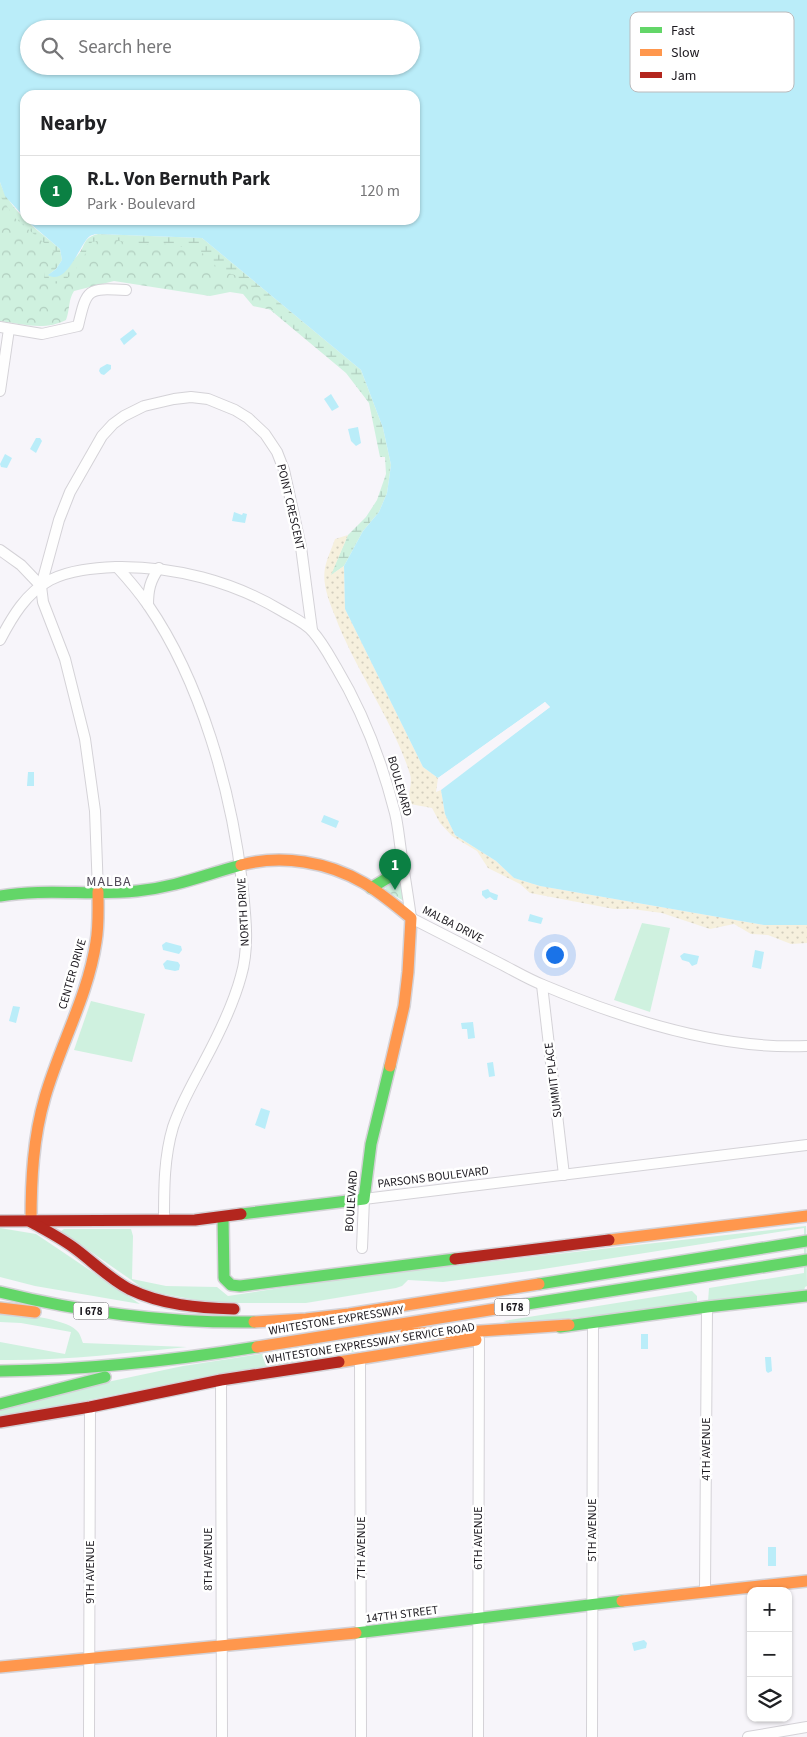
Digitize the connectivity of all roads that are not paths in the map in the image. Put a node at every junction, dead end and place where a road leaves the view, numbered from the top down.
1 (126, 290) dead end
2 (4, 328) edge
3 (0, 391) edge
4 (0, 550) edge
5 (117, 567) junction
6 (159, 568) junction
7 (41, 586) junction
8 (148, 605) junction
9 (312, 630) junction
10 (0, 640) edge
11 (240, 866) junction
12 (404, 868) junction
13 (371, 888) junction
14 (98, 892) junction
15 (0, 896) edge
16 (411, 918) junction
17 (542, 985) junction
18 (807, 1046) edge
19 (807, 1145) edge
20 (564, 1175) junction
21 (364, 1199) junction
22 (807, 1216) edge
23 (223, 1217) junction
24 (164, 1220) junction
25 (0, 1221) edge
26 (31, 1222) junction
27 (807, 1241) edge
28 (362, 1248) dead end
29 (807, 1260) edge
30 (0, 1292) edge
31 (807, 1296) edge
32 (401, 1305) junction
33 (707, 1307) junction
34 (0, 1308) edge
35 (243, 1310) dead end
36 (258, 1310) dead end
37 (184, 1321) junction
38 (593, 1322) junction
39 (569, 1326) junction
40 (349, 1332) junction
41 (479, 1339) junction
42 (195, 1356) junction
43 (360, 1359) junction
44 (91, 1368) junction
45 (0, 1372) edge
46 (221, 1380) junction
47 (0, 1382) edge
48 (0, 1404) edge
49 (90, 1407) junction
50 (0, 1422) edge
51 (807, 1581) edge
52 (705, 1591) junction
53 (592, 1605) junction
54 (478, 1619) junction
55 (362, 1632) junction
56 (222, 1645) junction
57 (90, 1659) junction
58 (0, 1667) edge
59 (807, 1727) edge
60 (89, 1737) edge
61 (222, 1737) edge
62 (361, 1737) edge
63 (478, 1737) edge
64 (592, 1737) edge
65 (748, 1737) edge

1 - 2 street
2 - 3 street
4 - 7 street
5 - 6 street, BOULEVARD
5 - 7 street, BOULEVARD
5 - 8 street, NORTH DRIVE
6 - 8 street
6 - 9 street, BOULEVARD
7 - 9 street, POINT CRESCENT
7 - 10 street
7 - 14 street, CENTER DRIVE
8 - 11 street, NORTH DRIVE
9 - 12 street, BOULEVARD
11 - 13 main road, MALBA DRIVE
11 - 14 main road, MALBA DRIVE
11 - 24 street, NORTH DRIVE
12 - 13 main road
12 - 16 street, BOULEVARD
13 - 16 main road, MALBA DRIVE
14 - 15 main road, MALBA DRIVE
14 - 26 main road, CENTER DRIVE
16 - 17 street, MALBA DRIVE
16 - 21 main road, BOULEVARD
17 - 18 street, MALBA DRIVE
17 - 20 street, SUMMIT PLACE
19 - 20 street, PARSONS BOULEVARD
20 - 21 street, PARSONS BOULEVARD
21 - 23 main road, PARSONS BOULEVARD
21 - 28 street, BOULEVARD
22 - 23 main road
23 - 24 main road, PARSONS BOULEVARD
24 - 26 main road, PARSONS BOULEVARD
25 - 26 main road
26 - 35 main road
27 - 32 main road, WHITESTONE EXPRESSWAY / I 678
29 - 40 main road, WHITESTONE EXPRESSWAY / I 678
30 - 37 main road, WHITESTONE EXPRESSWAY / I 678
31 - 33 main road, WHITESTONE EXPRESSWAY SERVICE ROAD
32 - 36 main road
32 - 37 main road, WHITESTONE EXPRESSWAY / I 678
33 - 38 main road, WHITESTONE EXPRESSWAY SERVICE ROAD
33 - 52 street, 4TH AVENUE
34 - 37 main road
38 - 39 main road, WHITESTONE EXPRESSWAY SERVICE ROAD
38 - 53 street, 5TH AVENUE
39 - 40 main road
39 - 41 main road, WHITESTONE EXPRESSWAY SERVICE ROAD
40 - 42 main road, WHITESTONE EXPRESSWAY / I 678
41 - 43 main road, WHITESTONE EXPRESSWAY SERVICE ROAD
41 - 54 street, 6TH AVENUE
42 - 44 main road, WHITESTONE EXPRESSWAY / I 678
42 - 48 main road
43 - 46 main road, WHITESTONE EXPRESSWAY SERVICE ROAD
43 - 55 street, 7TH AVENUE
44 - 45 main road, WHITESTONE EXPRESSWAY / I 678
44 - 47 main road
46 - 49 main road, WHITESTONE EXPRESSWAY SERVICE ROAD
46 - 56 street, 8TH AVENUE
49 - 50 main road, WHITESTONE EXPRESSWAY SERVICE ROAD
49 - 57 street, 9TH AVENUE
51 - 52 main road, 147TH STREET
52 - 53 main road, 147TH STREET
53 - 54 main road, 147TH STREET
53 - 64 street, 5TH AVENUE
54 - 55 main road, 147TH STREET
54 - 63 street, 6TH AVENUE
55 - 56 main road, 147TH STREET
55 - 62 street, 7TH AVENUE
56 - 57 main road, 147TH STREET
56 - 61 street, 8TH AVENUE
57 - 58 main road, 147TH STREET
57 - 60 street, 9TH AVENUE
59 - 65 street

